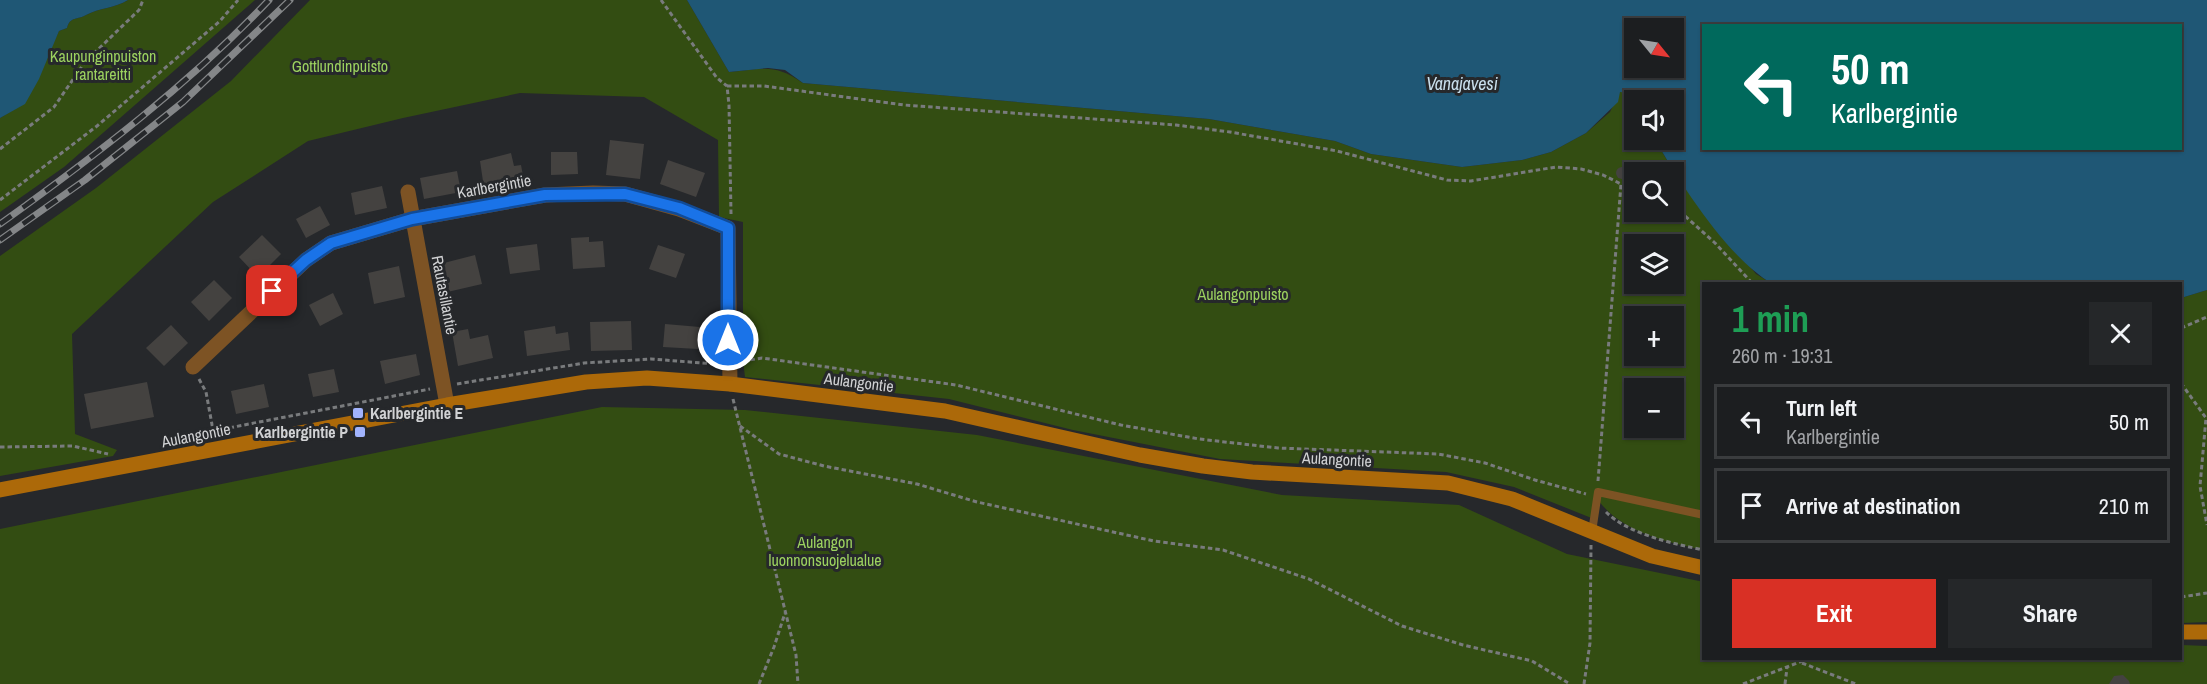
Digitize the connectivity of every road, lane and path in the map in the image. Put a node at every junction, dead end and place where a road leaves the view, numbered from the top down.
1 (143, 0) edge
2 (238, 0) edge
3 (661, 0) edge
4 (726, 86) junction
5 (80, 130) dead end
6 (85, 136) junction
7 (0, 149) edge
8 (1621, 184) junction
9 (1624, 184) edge
10 (408, 192) dead end
11 (0, 200) edge
12 (1684, 215) edge
13 (412, 219) junction
14 (728, 228) junction
15 (1751, 282) edge
16 (2207, 317) edge
17 (2182, 327) edge
18 (728, 363) junction
19 (196, 374) joint
20 (2182, 383) edge
21 (729, 384) junction
22 (447, 405) junction
23 (2206, 418) edge
24 (212, 422) dead end
25 (740, 426) junction
26 (0, 447) edge
27 (113, 456) dead end
28 (0, 490) edge
29 (1597, 496) junction
30 (1702, 515) edge
31 (2207, 525) edge
32 (1592, 532) junction
33 (1702, 550) edge
34 (1702, 568) edge
35 (2207, 593) edge
36 (2182, 597) edge
37 (785, 612) junction
38 (2182, 632) edge
39 (2207, 632) edge
40 (1806, 660) edge
41 (1801, 663) junction
42 (1787, 668) junction
43 (759, 684) edge
44 (798, 684) edge
45 (1570, 684) edge
46 (1584, 684) edge
47 (1743, 684) edge
48 (1785, 684) edge
49 (1856, 684) edge

1 - 7 path
2 - 6 path
3 - 4 path
4 - 8 path
4 - 14 path
5 - 6 path
6 - 11 path
8 - 9 path
8 - 29 path
10 - 13 street, Rautasillantie
12 - 15 path
13 - 14 street, Karlbergintie
13 - 19 street, Karlbergintie
13 - 22 street, Rautasillantie
14 - 18 street
16 - 17 path
18 - 21 street
18 - 29 path, Aulangontie
19 - 24 path
20 - 23 path
21 - 22 main road, Aulangontie
21 - 25 path
21 - 32 main road, Aulangontie
22 - 28 main road, Aulangontie
23 - 31 path
25 - 37 path
25 - 45 path
26 - 27 path
29 - 30 lane
29 - 32 lane
29 - 33 path, Aulangontie
32 - 34 main road, Aulangontie
32 - 46 path
35 - 36 path
37 - 43 path
37 - 44 path
38 - 39 main road
40 - 41 path
41 - 42 path
41 - 49 path
42 - 47 path
42 - 48 path

